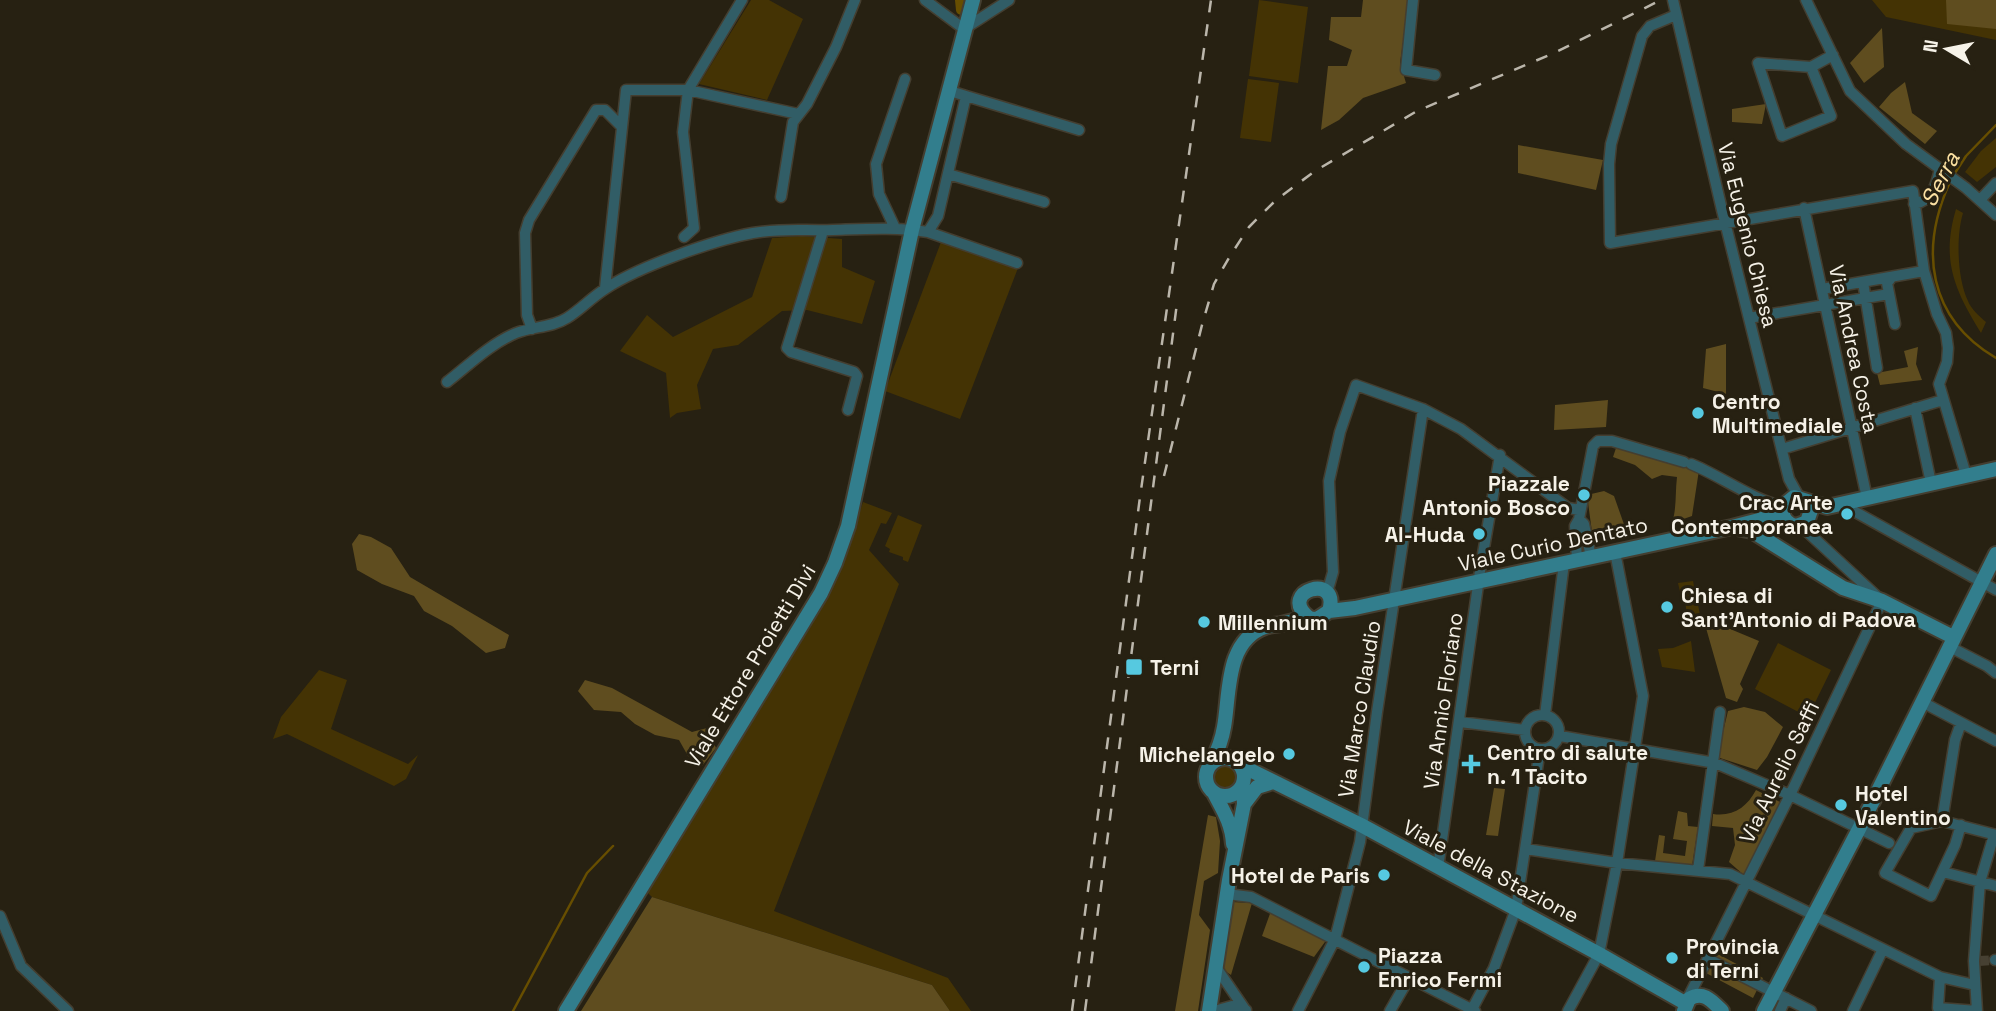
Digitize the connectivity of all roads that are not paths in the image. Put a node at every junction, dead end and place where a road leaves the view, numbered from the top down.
1 (742, 0) edge
2 (855, 0) edge
3 (925, 0) edge
4 (973, 0) edge
5 (983, 0) edge
6 (1009, 0) edge
7 (1413, 0) edge
8 (1673, 0) edge
9 (1806, 0) edge
10 (1676, 15) junction
11 (967, 27) junction
12 (1833, 55) junction
13 (1811, 67) junction
14 (1435, 75) dead end
15 (905, 79) dead end
16 (688, 90) junction
17 (950, 91) junction
18 (966, 96) junction
19 (798, 114) junction
20 (621, 126) junction
21 (1079, 130) dead end
22 (1943, 170) junction
23 (948, 174) junction
24 (1996, 183) edge
25 (781, 197) dead end
26 (1980, 200) junction
27 (1044, 202) dead end
28 (1914, 204) junction
29 (1804, 208) junction
30 (1996, 215) edge
31 (1725, 222) junction
32 (895, 228) junction
33 (912, 230) junction
34 (823, 231) junction
35 (928, 232) junction
36 (684, 237) dead end
37 (1017, 263) dead end
38 (1924, 271) junction
39 (1892, 277) junction
40 (1863, 282) junction
41 (606, 288) junction
42 (1822, 289) junction
43 (1889, 294) junction
44 (1866, 298) junction
45 (1825, 305) junction
46 (1749, 318) junction
47 (1895, 324) dead end
48 (533, 328) junction
49 (1877, 368) dead end
50 (447, 382) dead end
51 (1943, 400) junction
52 (1915, 408) junction
53 (1423, 409) junction
54 (848, 410) dead end
55 (1852, 428) junction
56 (1782, 449) junction
57 (1500, 455) junction
58 (1996, 469) edge
59 (1966, 475) junction
60 (1931, 483) junction
61 (1867, 498) junction
62 (1834, 505) junction
63 (1790, 506) junction
64 (1579, 514) junction
65 (1805, 522) junction
66 (1732, 527) junction
67 (1615, 552) junction
68 (1996, 554) edge
69 (1577, 560) junction
70 (1479, 581) junction
71 (1982, 581) junction
72 (1996, 590) edge
73 (1395, 599) junction
74 (1329, 601) junction
75 (1882, 601) junction
76 (1300, 602) junction
77 (1308, 617) junction
78 (1271, 626) junction
79 (1951, 642) junction
80 (1996, 673) edge
81 (1922, 702) junction
82 (1720, 712) dead end
83 (1545, 715) junction
84 (1460, 722) junction
85 (1961, 723) junction
86 (1225, 724) junction
87 (1525, 730) junction
88 (1560, 736) junction
89 (1996, 741) edge
90 (1636, 749) junction
91 (1540, 750) junction
92 (1212, 762) junction
93 (1714, 762) junction
94 (1239, 763) junction
95 (1273, 782) junction
96 (1243, 786) junction
97 (1214, 793) junction
98 (1790, 795) junction
99 (1244, 804) junction
100 (1941, 821) junction
101 (1361, 825) junction
102 (1961, 825) junction
103 (1859, 829) junction
104 (1995, 835) edge
105 (1889, 844) dead end
106 (1526, 849) junction
107 (1233, 856) junction
108 (1617, 863) junction
109 (1438, 869) junction
110 (1698, 870) junction
111 (1943, 872) junction
112 (1747, 882) junction
113 (1980, 882) junction
114 (1996, 886) edge
115 (1227, 894) junction
116 (1516, 909) junction
117 (1815, 915) junction
118 (0, 916) edge
119 (1335, 939) junction
120 (1883, 949) junction
121 (1599, 954) junction
122 (1708, 959) junction
123 (1216, 967) junction
124 (1940, 977) junction
125 (1409, 978) junction
126 (1975, 985) junction
127 (1780, 995) junction
128 (1684, 1008) edge
129 (1391, 1009) edge
130 (1245, 1010) edge
131 (1472, 1010) edge
132 (68, 1011) edge
133 (566, 1011) edge
134 (1211, 1011) edge
135 (1298, 1011) edge
136 (1568, 1011) edge
137 (1722, 1011) edge
138 (1763, 1011) edge
139 (1780, 1011) edge
140 (1811, 1011) edge
141 (1853, 1011) edge
142 (1977, 1011) edge

1 - 16 street
2 - 19 street
3 - 11 street
4 - 11 street
5 - 11 street
6 - 11 street
7 - 14 street
8 - 10 street, Via Eugenio Chiesa
9 - 12 street
10 - 31 street, Via Eugenio Chiesa
10 - 31 street
11 - 17 street, Viale Ettore Proietti Divi
12 - 13 street
12 - 22 street
13 - 13 street
15 - 32 street
16 - 19 street
16 - 20 street
16 - 36 street
17 - 18 street
17 - 33 street, Viale Ettore Proietti Divi
18 - 21 street
18 - 23 street
19 - 25 street
20 - 41 street
20 - 48 street
22 - 26 street
22 - 28 street
23 - 27 street
23 - 35 street
24 - 26 street
26 - 30 street
28 - 29 street
28 - 38 street
29 - 31 street
29 - 42 street, Via Andrea Costa
31 - 46 street, Via Eugenio Chiesa
32 - 33 street
32 - 34 street
33 - 35 street
33 - 133 street, Viale Ettore Proietti Divi
34 - 41 street
34 - 54 street
35 - 37 street
38 - 39 street
38 - 51 street
39 - 40 street
39 - 43 street
40 - 42 street
40 - 44 street
41 - 48 street
42 - 45 street, Via Andrea Costa
43 - 44 street
43 - 47 street
44 - 45 street
44 - 49 street
45 - 46 street
45 - 55 street, Via Andrea Costa
46 - 56 street, Via Eugenio Chiesa
48 - 50 street
51 - 52 street
51 - 59 street
52 - 55 street
52 - 60 street
53 - 57 street
53 - 73 street, Via Marco Claudio
53 - 74 street
55 - 56 street
55 - 61 street, Via Andrea Costa
56 - 63 street, Via Eugenio Chiesa
57 - 64 street
57 - 70 street, Via Annio Floriano
58 - 59 street
59 - 60 street
60 - 61 street
61 - 62 street
62 - 63 street
62 - 65 street
62 - 71 street
63 - 64 street
63 - 65 street
63 - 65 street
63 - 66 street, Viale Curio Dentato
64 - 69 street
65 - 75 street
66 - 67 street, Viale Curio Dentato
66 - 75 street
67 - 69 street, Viale Curio Dentato
67 - 90 street
68 - 71 street
69 - 70 street, Viale Curio Dentato
69 - 83 street
70 - 73 street, Viale Curio Dentato
70 - 84 street, Via Annio Floriano
71 - 72 street
71 - 79 street
73 - 74 street, Viale Curio Dentato
73 - 101 street, Via Marco Claudio
74 - 76 street, Viale Curio Dentato
74 - 77 street, Viale Curio Dentato
75 - 79 street
75 - 98 street, Via Aurelio Saffi
76 - 77 street
76 - 78 street, Viale Curio Dentato
77 - 78 street, Viale Curio Dentato
78 - 86 street
79 - 80 street
79 - 81 street
81 - 85 street
81 - 103 street
82 - 93 street
83 - 87 street
83 - 88 street
84 - 87 street
84 - 109 street, Via Annio Floriano
85 - 89 street
85 - 100 street
86 - 92 street
86 - 94 street
87 - 91 street
88 - 90 street
88 - 91 street
90 - 93 street
90 - 108 street
91 - 106 street
92 - 94 street
92 - 97 street
93 - 98 street
93 - 110 street
94 - 95 street, Viale della Stazione
94 - 96 street
95 - 99 street
95 - 101 street, Viale della Stazione
96 - 97 street
96 - 99 street
97 - 107 street
98 - 103 street
98 - 112 street, Via Aurelio Saffi
99 - 107 street
100 - 102 street
100 - 111 street
101 - 109 street, Viale della Stazione
101 - 119 street, Via Marco Claudio
102 - 104 street
102 - 111 street
103 - 105 street
103 - 117 street
104 - 113 street
106 - 108 street
106 - 116 street
107 - 115 street
108 - 110 street
108 - 121 street
109 - 116 street, Viale della Stazione
110 - 112 street
111 - 113 street
112 - 117 street
112 - 122 street, Via Aurelio Saffi
113 - 114 street
113 - 126 street
115 - 119 street
115 - 123 street
116 - 121 street, Viale della Stazione
116 - 131 street
117 - 120 street
117 - 127 street
118 - 132 street
119 - 125 street
119 - 135 street
120 - 124 street
120 - 141 street
121 - 128 street, Viale della Stazione
121 - 136 street
122 - 127 street
122 - 128 street, Via Aurelio Saffi
123 - 130 street
123 - 134 street
124 - 126 street
124 - 142 street
125 - 129 street
125 - 131 street
126 - 142 street
127 - 138 street
127 - 139 street
127 - 140 street
128 - 137 street
130 - 134 street

